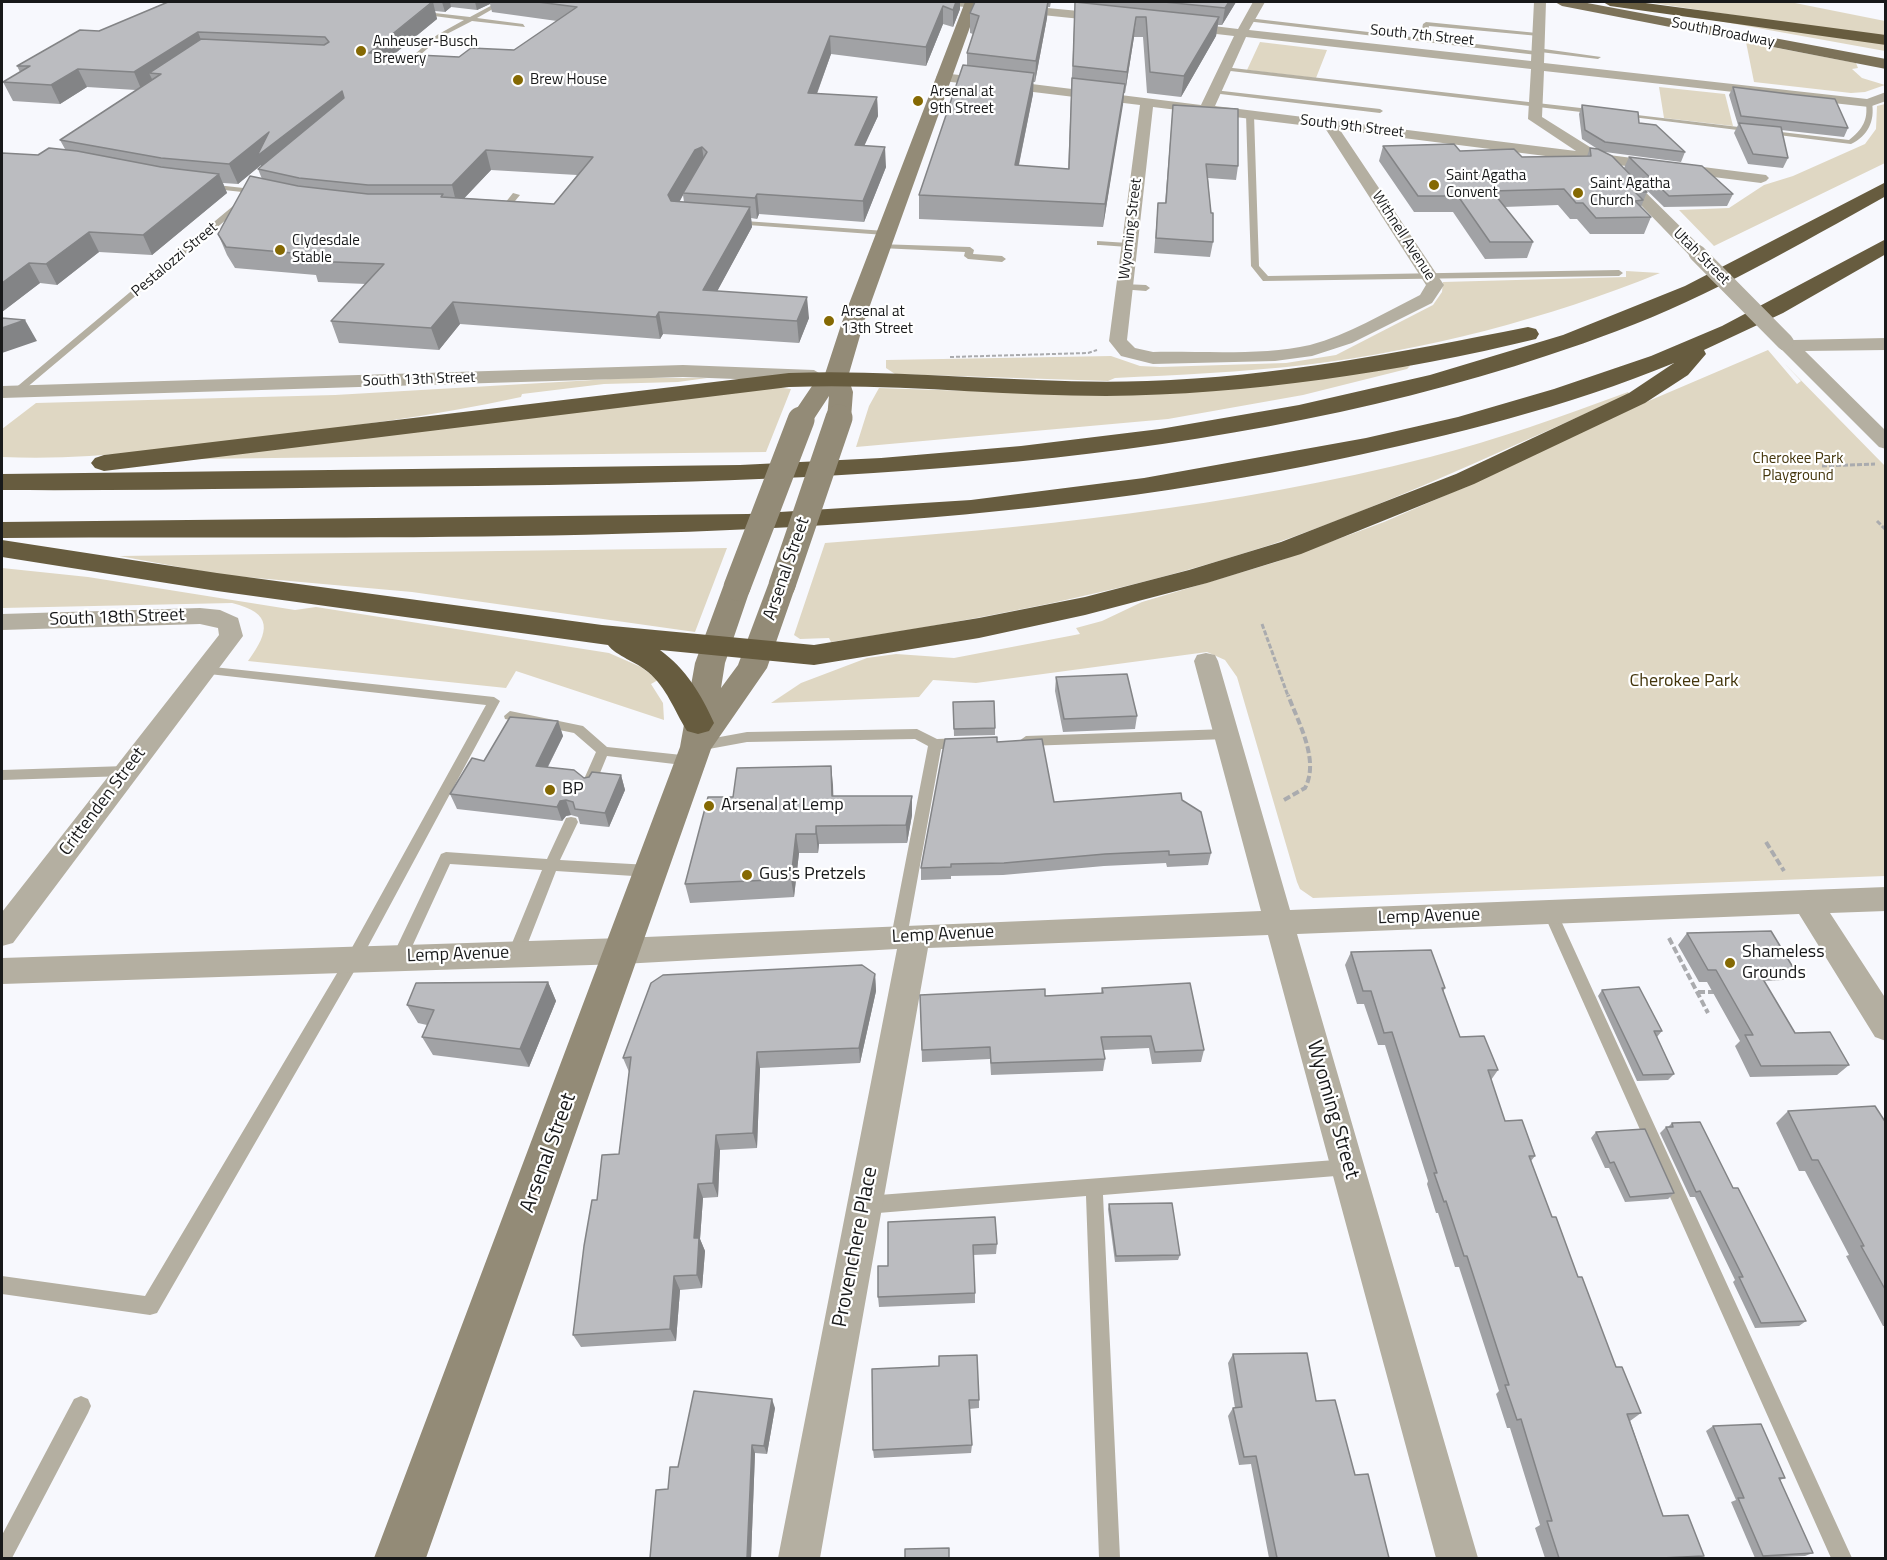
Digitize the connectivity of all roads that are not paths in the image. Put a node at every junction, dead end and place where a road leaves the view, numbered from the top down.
1 (502, 2) edge
2 (966, 2) edge
3 (1259, 2) edge
4 (1540, 2) edge
5 (1562, 2) edge
6 (1577, 2) edge
7 (1610, 2) edge
8 (1632, 2) edge
9 (1658, 8) junction
10 (415, 11) edge
11 (471, 18) junction
12 (1122, 19) edge
13 (1170, 24) edge
14 (523, 26) dead end
15 (1245, 26) junction
16 (1537, 35) junction
17 (1886, 40) edge
18 (1422, 41) junction
19 (1536, 56) junction
20 (1598, 57) dead end
21 (1886, 57) edge
22 (1886, 64) edge
23 (1224, 69) junction
24 (399, 70) edge
25 (943, 77) junction
26 (1214, 92) junction
27 (1886, 96) edge
28 (1147, 102) junction
29 (1869, 103) junction
30 (1206, 110) junction
31 (1380, 111) dead end
32 (1534, 111) junction
33 (1605, 113) edge
34 (1617, 114) edge
35 (1250, 116) junction
36 (1329, 124) junction
37 (1528, 149) junction
38 (1598, 158) junction
39 (1761, 178) dead end
40 (265, 183) edge
41 (202, 185) edge
42 (1886, 188) edge
43 (256, 191) junction
44 (273, 194) edge
45 (516, 195) dead end
46 (482, 210) edge
47 (720, 221) edge
48 (883, 240) junction
49 (1100, 243) dead end
50 (1128, 245) junction
51 (1886, 245) edge
52 (1002, 259) dead end
53 (1618, 273) dead end
54 (1430, 278) junction
55 (1123, 287) junction
56 (1146, 288) dead end
57 (1653, 309) junction
58 (1703, 343) junction
59 (1787, 344) junction
60 (1886, 344) edge
61 (1128, 352) joint
62 (836, 377) junction
63 (6, 396) edge
64 (1884, 441) edge
65 (2, 475) edge
66 (2, 482) edge
67 (2, 530) edge
68 (2, 549) edge
69 (2, 622) edge
70 (230, 624) joint
71 (602, 635) junction
72 (715, 646) junction
73 (759, 651) junction
74 (1206, 661) dead end
75 (204, 670) junction
76 (510, 716) edge
77 (1227, 734) junction
78 (1017, 741) edge
79 (982, 742) edge
80 (695, 743) junction
81 (935, 744) junction
82 (603, 751) junction
83 (126, 771) junction
84 (2, 775) edge
85 (588, 786) edge
86 (571, 822) edge
87 (551, 865) junction
88 (649, 871) junction
89 (1886, 899) edge
90 (1807, 902) junction
91 (1550, 912) junction
92 (1279, 922) junction
93 (2, 934) edge
94 (907, 936) junction
95 (622, 951) junction
96 (516, 953) junction
97 (400, 957) junction
98 (354, 958) junction
99 (2, 971) edge
100 (1886, 1027) edge
101 (1348, 1167) junction
102 (1094, 1187) junction
103 (864, 1205) junction
104 (2, 1285) edge
105 (81, 1406) dead end
106 (2, 1555) edge
107 (400, 1558) edge
108 (799, 1558) edge
109 (1110, 1558) edge
110 (1457, 1558) edge
111 (1842, 1558) edge

1 - 11 lane
2 - 12 street
2 - 25 main road, Arsenal Street
3 - 15 street
4 - 16 street
5 - 22 main road, South Broadway
6 - 21 main road, South Broadway
7 - 9 highway
8 - 9 highway
9 - 17 highway
10 - 11 lane
11 - 14 lane
11 - 24 lane
13 - 15 street, South 7th Street
15 - 18 lane
15 - 19 street, South 7th Street
15 - 23 street
16 - 18 lane
16 - 19 street
18 - 19 lane
19 - 20 lane
19 - 29 street, South 7th Street
19 - 32 street
23 - 26 street
23 - 32 lane
25 - 28 street, South 9th Street
25 - 48 main road, Arsenal Street
26 - 30 street
26 - 31 lane
27 - 29 street
28 - 30 street, South 9th Street
28 - 50 street, Wyoming Street
29 - 34 lane
30 - 35 street, South 9th Street
32 - 33 lane
32 - 37 street
32 - 38 street, Utah Street
35 - 36 street, South 9th Street
35 - 54 lane
36 - 37 street, South 9th Street
36 - 54 street, Withnell Avenue
37 - 38 street, South 9th Street
38 - 39 street, South 9th Street
38 - 59 street, Utah Street, bridge
40 - 43 lane, Pestalozzi Street
41 - 43 lane
42 - 57 highway
43 - 44 lane
43 - 63 lane, Pestalozzi Street
45 - 46 lane
47 - 48 lane
48 - 52 lane
48 - 62 main road, Arsenal Street
49 - 50 lane
50 - 55 street, Wyoming Street
51 - 58 highway
53 - 54 lane
54 - 61 street, Withnell Avenue
55 - 56 lane
55 - 61 street, Wyoming Street
57 - 62 highway
57 - 66 highway
58 - 67 highway
58 - 73 highway
59 - 60 street
59 - 64 street, Utah Street
62 - 63 street, South 13th Street
62 - 65 highway
62 - 72 main road, Arsenal Street, bridge
62 - 73 main road, Arsenal Street, bridge
68 - 71 highway
69 - 70 street, South 18th Street
70 - 75 street, Crittenden Street
71 - 72 highway
71 - 80 highway
72 - 73 highway
72 - 80 main road, Arsenal Street
73 - 80 main road, Arsenal Street
74 - 77 street, Wyoming Street
75 - 83 street, Crittenden Street
75 - 98 lane
76 - 82 lane
77 - 78 lane
77 - 92 street, Wyoming Street
79 - 81 lane
80 - 81 lane
80 - 82 lane
80 - 88 main road, Arsenal Street
81 - 94 lane
82 - 85 lane
83 - 84 lane
83 - 93 street, Crittenden Street
86 - 87 lane
87 - 88 lane
87 - 96 lane
87 - 97 lane
88 - 95 main road, Arsenal Street
89 - 90 street, Lemp Avenue
90 - 91 street, Lemp Avenue
90 - 100 street
91 - 92 street, Lemp Avenue
91 - 111 lane
92 - 94 street, Lemp Avenue
92 - 101 street, Wyoming Street
94 - 95 street, Lemp Avenue
94 - 103 street, Provenchere Place
95 - 96 street, Lemp Avenue
95 - 107 main road, Arsenal Street
96 - 97 street, Lemp Avenue
97 - 98 street, Lemp Avenue
98 - 99 street, Lemp Avenue
98 - 104 lane
101 - 102 lane
101 - 110 street, Wyoming Street
102 - 103 lane
102 - 109 lane
103 - 108 street, Provenchere Place
105 - 106 lane

